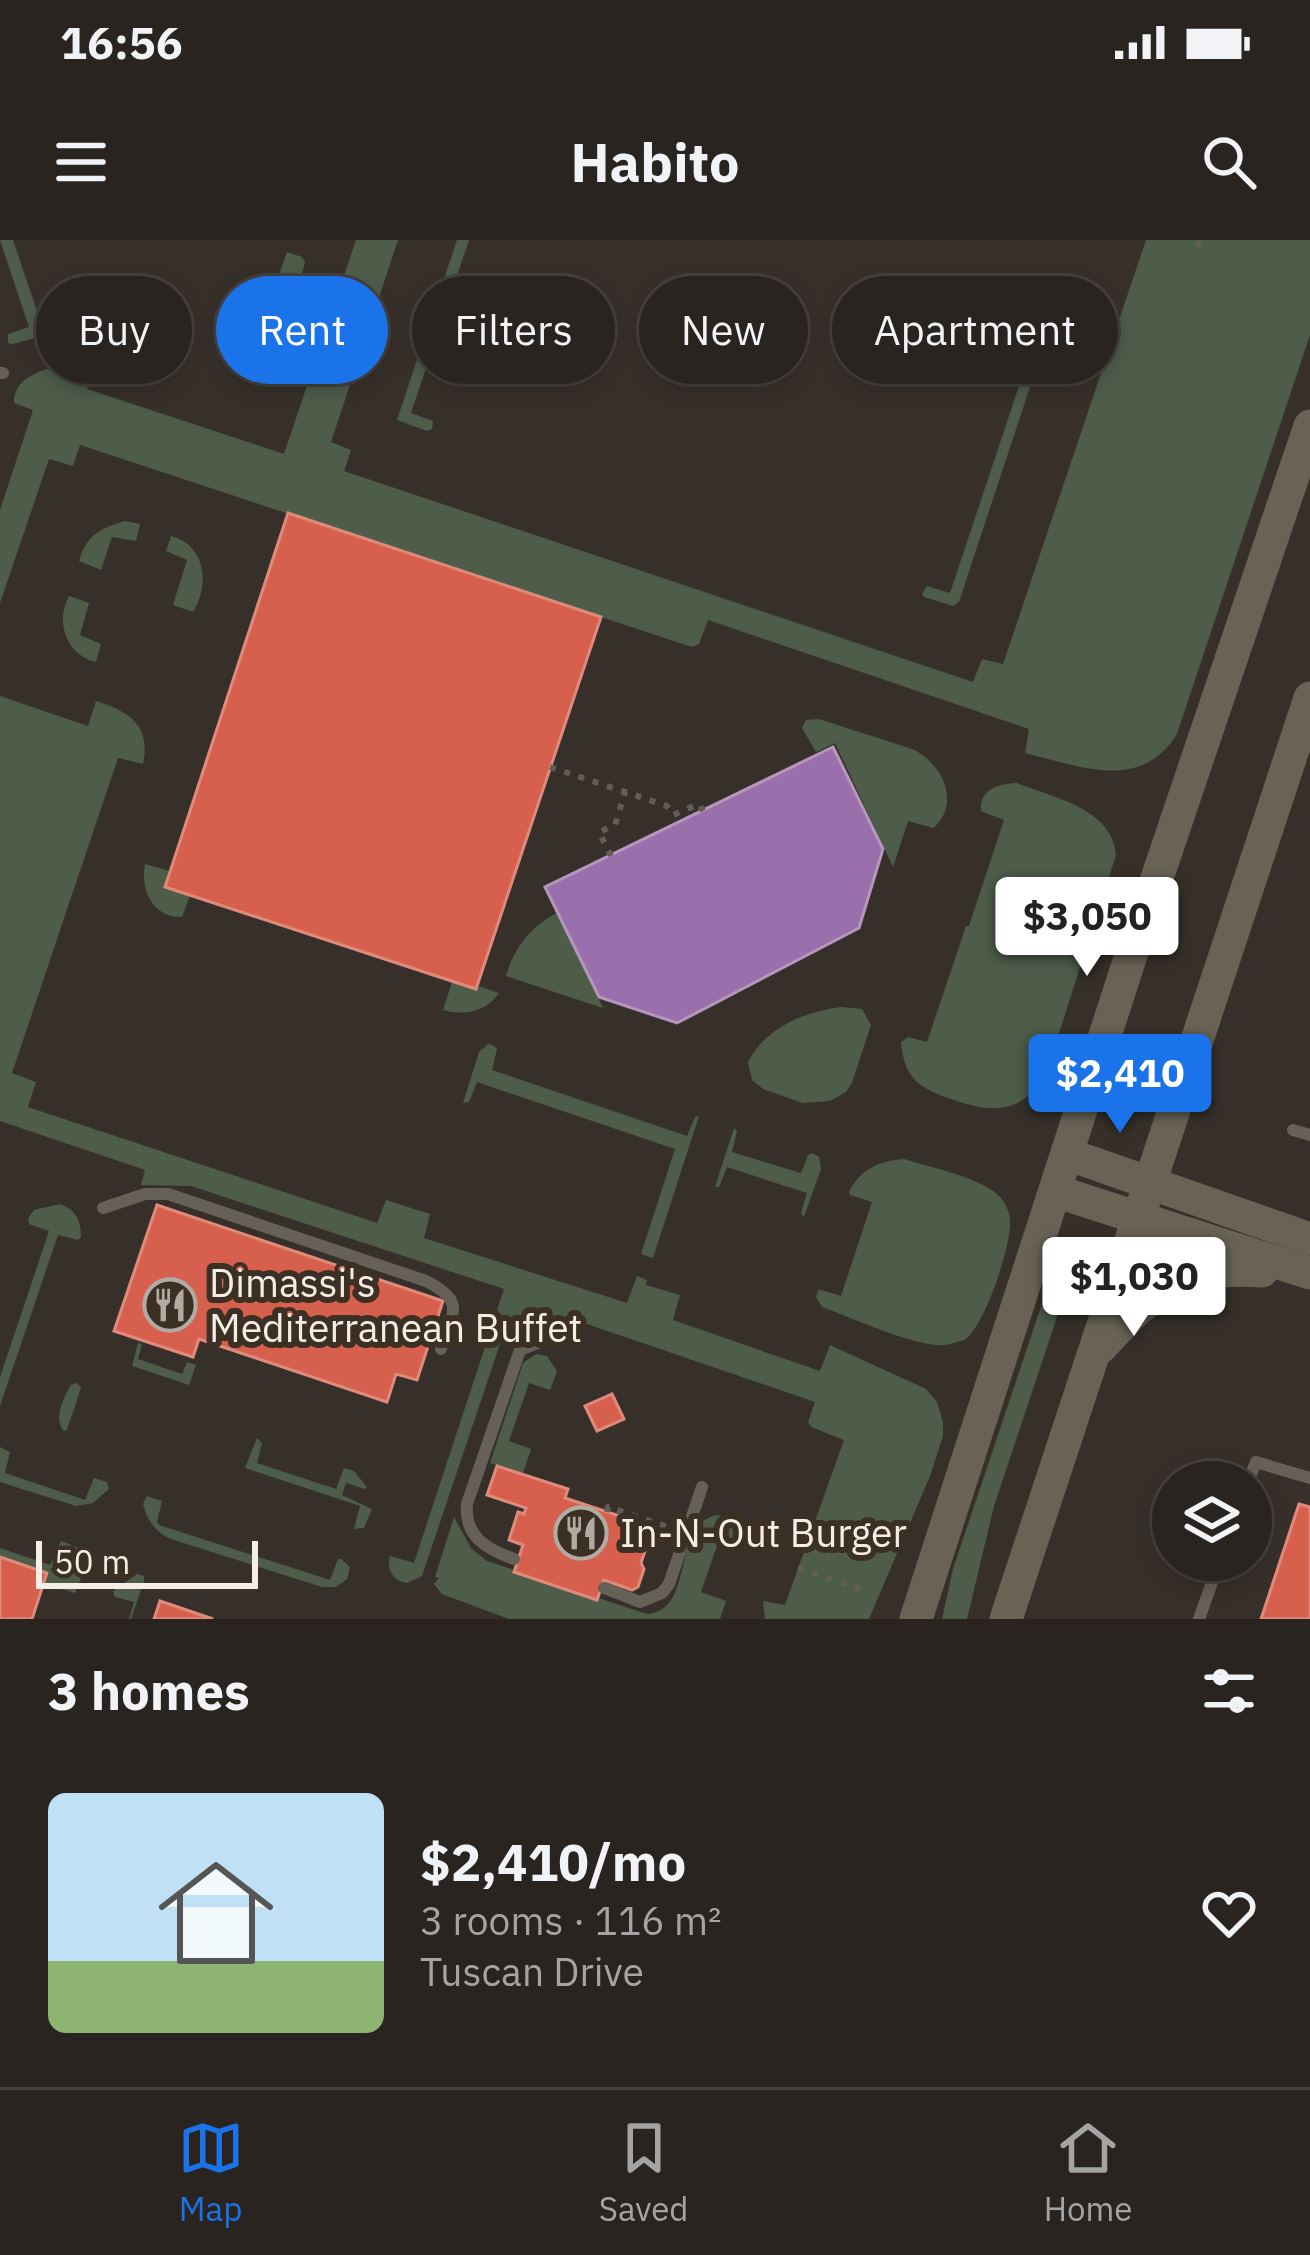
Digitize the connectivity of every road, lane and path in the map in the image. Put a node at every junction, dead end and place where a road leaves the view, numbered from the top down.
1 (1310, 426) edge
2 (1310, 698) edge
3 (550, 767) dead end
4 (625, 792) junction
5 (703, 811) dead end
6 (611, 856) dead end
7 (1293, 1130) dead end
8 (1310, 1136) edge
9 (1067, 1154) junction
10 (1149, 1183) junction
11 (1054, 1191) junction
12 (103, 1208) dead end
13 (1137, 1219) junction
14 (1310, 1239) edge
15 (1310, 1273) edge
16 (538, 1343) dead end
17 (441, 1349) dead end
18 (1091, 1357) junction
19 (1272, 1467) edge
20 (1310, 1478) edge
21 (702, 1487) dead end
22 (607, 1512) dead end
23 (677, 1530) dead end
24 (514, 1559) dead end
25 (798, 1568) dead end
26 (1213, 1581) edge
27 (604, 1588) dead end
28 (867, 1591) dead end
29 (916, 1619) edge
30 (1006, 1619) edge
31 (1199, 1619) edge

1 - 9 main road
2 - 10 main road
3 - 4 path
4 - 5 path
4 - 6 path
7 - 8 lane
9 - 10 main road
9 - 11 main road
10 - 13 main road
10 - 14 main road
11 - 13 main road
11 - 29 main road
12 - 17 lane
13 - 15 main road
13 - 18 main road
15 - 18 main road
16 - 24 lane
18 - 30 main road
19 - 20 lane
21 - 27 lane
22 - 23 path
25 - 28 path
26 - 31 lane

